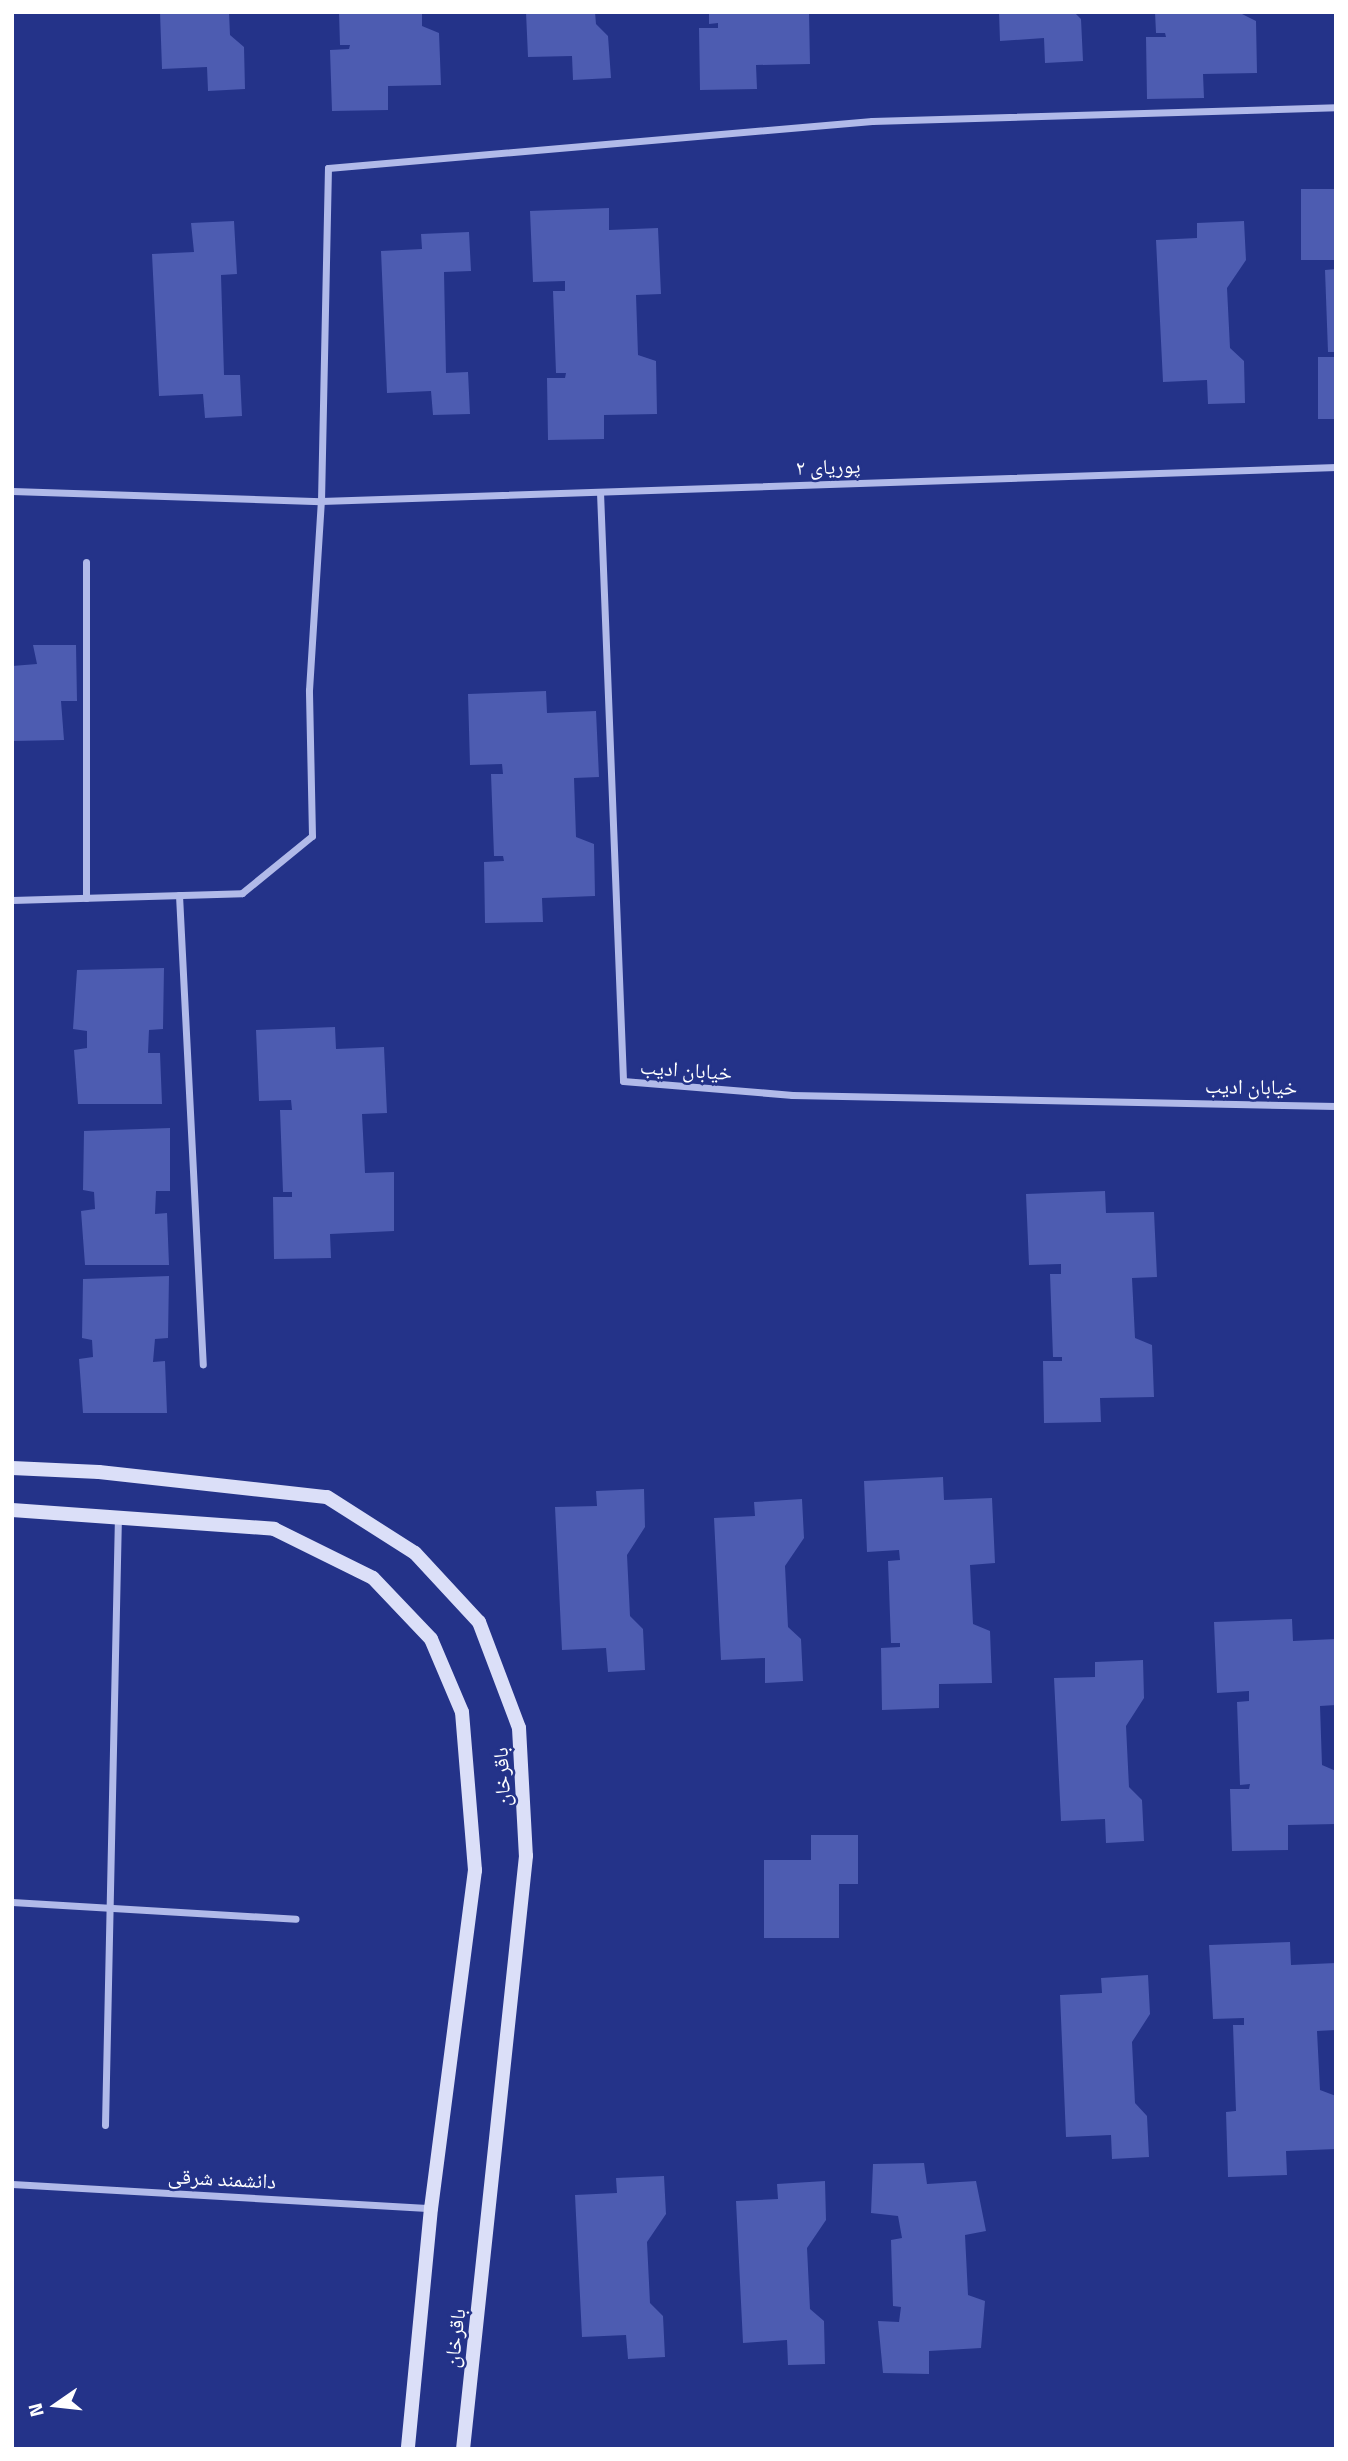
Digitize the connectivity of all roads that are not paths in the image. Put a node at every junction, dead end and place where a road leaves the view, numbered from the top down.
1 (1336, 107) edge
2 (1336, 467) edge
3 (12, 491) edge
4 (600, 492) junction
5 (321, 501) junction
6 (86, 562) dead end
7 (179, 895) junction
8 (86, 898) junction
9 (12, 900) edge
10 (1336, 1106) edge
11 (203, 1364) dead end
12 (12, 1468) edge
13 (12, 1510) edge
14 (118, 1514) junction
15 (12, 1902) edge
16 (109, 1906) junction
17 (295, 1919) dead end
18 (105, 2125) dead end
19 (12, 2184) edge
20 (431, 2207) junction
21 (408, 2449) edge
22 (463, 2449) edge

1 - 5 street
2 - 4 street, پوریای ۲
3 - 5 street, پوریای ۲
4 - 5 street, پوریای ۲
4 - 10 street, خیابان ادیب
5 - 7 street
6 - 8 street
7 - 8 street
7 - 11 street
8 - 9 street
12 - 22 street, باقرخان
13 - 14 street, باقرخان
14 - 16 street
14 - 20 street, باقرخان
15 - 16 street
16 - 17 street
16 - 18 street
19 - 20 street, دانشمند شرقی
20 - 21 street, باقرخان

